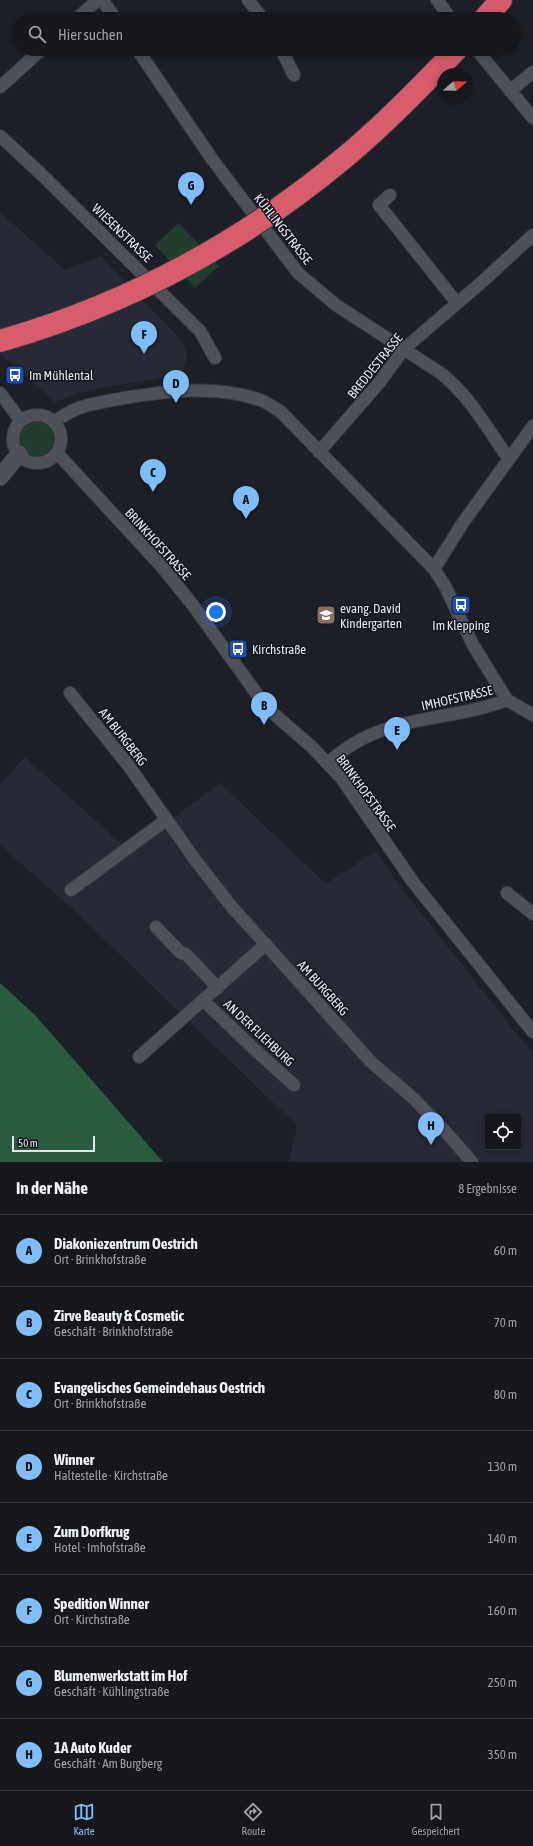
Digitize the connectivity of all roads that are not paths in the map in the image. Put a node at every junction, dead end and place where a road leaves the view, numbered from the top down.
1 (98, 0) edge
2 (102, 0) edge
3 (248, 0) edge
4 (437, 0) edge
5 (501, 0) edge
6 (84, 12) edge
7 (111, 12) edge
8 (257, 12) edge
9 (446, 12) edge
10 (490, 12) edge
11 (34, 56) edge
12 (142, 56) edge
13 (284, 56) edge
14 (449, 56) edge
15 (482, 56) edge
16 (533, 72) edge
17 (294, 75) dead end
18 (0, 87) edge
19 (510, 91) junction
20 (533, 118) edge
21 (0, 136) edge
22 (390, 195) dead end
23 (533, 235) edge
24 (457, 303) junction
25 (0, 341) edge
26 (404, 349) junction
27 (216, 358) dead end
28 (0, 393) edge
29 (21, 421) junction
30 (55, 422) junction
31 (533, 426) edge
32 (319, 452) junction
33 (57, 453) junction
34 (19, 454) junction
35 (508, 458) junction
36 (0, 477) edge
37 (434, 568) junction
38 (70, 693) dead end
39 (508, 700) junction
40 (533, 715) edge
41 (328, 763) junction
42 (166, 820) junction
43 (70, 890) dead end
44 (507, 893) dead end
45 (533, 914) edge
46 (156, 927) dead end
47 (266, 944) junction
48 (218, 988) junction
49 (204, 1001) junction
50 (533, 1032) edge
51 (139, 1058) dead end
52 (294, 1085) dead end
53 (472, 1162) edge

1 - 6 street
2 - 7 street
3 - 8 street
4 - 9 street
5 - 10 highway
11 - 18 street
12 - 26 street, KÜHLINGSTRASSE
13 - 17 street
14 - 25 highway, bridge
15 - 19 street
16 - 19 street
19 - 20 street
21 - 27 street, WIESENSTRASSE
22 - 24 street
23 - 24 street, BREDDESTRASSE
24 - 26 street, BREDDESTRASSE
26 - 32 street, BREDDESTRASSE
26 - 35 street, KÜHLINGSTRASSE
28 - 29 street
29 - 30 street
29 - 34 street
30 - 32 street
30 - 33 street
31 - 35 street
32 - 37 street
33 - 34 street
33 - 41 street, BRINKHOFSTRASSE
34 - 36 street
35 - 37 street
37 - 39 street
38 - 42 street, AM BURGBERG
39 - 40 street
39 - 41 street, IMHOFSTRASSE
41 - 50 street, BRINKHOFSTRASSE
42 - 43 street
42 - 47 street, AM BURGBERG
44 - 45 street
46 - 48 street, AN DER FLIEHBURG
47 - 48 street, AN DER FLIEHBURG
47 - 53 street, AM BURGBERG
48 - 49 street, AN DER FLIEHBURG
49 - 51 street, AN DER FLIEHBURG
49 - 52 street, AN DER FLIEHBURG

